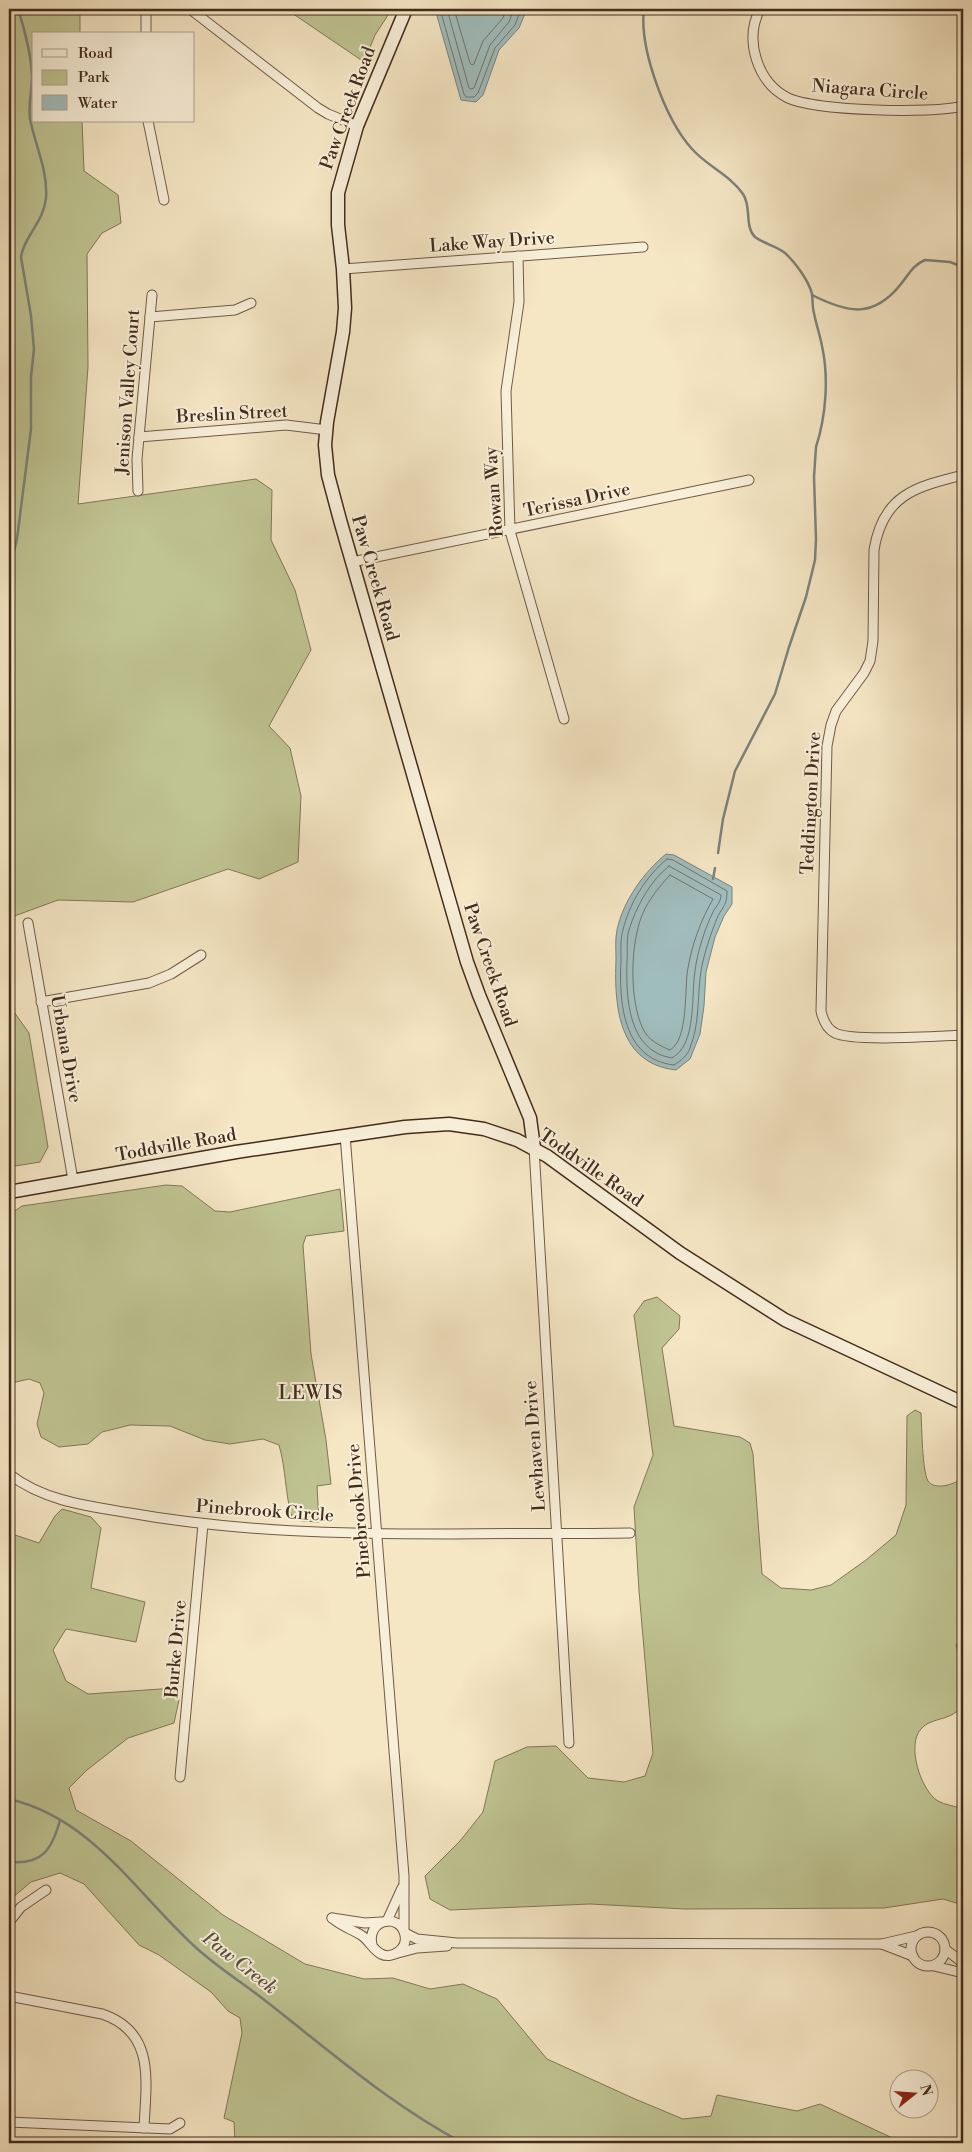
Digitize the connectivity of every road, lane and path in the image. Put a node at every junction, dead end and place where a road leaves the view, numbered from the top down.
1 (146, 9) edge
2 (190, 9) edge
3 (406, 9) edge
4 (760, 9) edge
5 (146, 32) edge
6 (963, 106) edge
7 (148, 122) edge
8 (357, 126) junction
9 (164, 200) dead end
10 (643, 247) dead end
11 (518, 256) junction
12 (343, 269) junction
13 (152, 295) dead end
14 (252, 303) dead end
15 (150, 316) junction
16 (326, 430) junction
17 (139, 437) junction
18 (963, 475) edge
19 (749, 480) dead end
20 (138, 491) dead end
21 (510, 531) junction
22 (352, 562) junction
23 (564, 719) dead end
24 (28, 924) dead end
25 (201, 955) dead end
26 (41, 1002) junction
27 (963, 1035) edge
28 (345, 1135) junction
29 (534, 1148) junction
30 (73, 1180) junction
31 (9, 1192) edge
32 (963, 1403) edge
33 (9, 1474) edge
34 (204, 1524) junction
35 (630, 1533) dead end
36 (376, 1534) junction
37 (557, 1534) junction
38 (569, 1743) dead end
39 (180, 1777) dead end
40 (403, 1885) junction
41 (46, 1890) dead end
42 (385, 1921) junction
43 (9, 1922) edge
44 (404, 1932) junction
45 (916, 1936) junction
46 (457, 1943) junction
47 (882, 1944) junction
48 (372, 1945) junction
49 (945, 1949) junction
50 (397, 1954) junction
51 (912, 1956) junction
52 (963, 1963) edge
53 (934, 1966) junction
54 (963, 1973) edge
55 (9, 1996) edge
56 (9, 2122) edge
57 (180, 2123) dead end
58 (144, 2128) junction

1 - 5 street
2 - 8 street
3 - 8 street, Paw Creek Road
4 - 6 street, Niagara Circle
7 - 9 street
8 - 12 street, Paw Creek Road
10 - 11 street, Lake Way Drive
11 - 12 street, Lake Way Drive
11 - 21 street, Rowan Way
12 - 16 street, Paw Creek Road
13 - 15 street, Jenison Valley Court
14 - 15 street
15 - 17 street, Jenison Valley Court
16 - 17 street, Breslin Street
16 - 22 street, Paw Creek Road
17 - 20 street, Jenison Valley Court
18 - 27 street, Teddington Drive
19 - 21 street, Terissa Drive
21 - 22 street, Terissa Drive
21 - 23 street, Rowan Way
22 - 29 street, Paw Creek Road
24 - 26 street, Urbana Drive
25 - 26 street
26 - 30 street, Urbana Drive
28 - 29 street, Toddville Road
28 - 30 street, Toddville Road
28 - 36 street, Pinebrook Drive
29 - 32 street, Toddville Road
29 - 37 street, Lewhaven Drive
30 - 31 street, Toddville Road
33 - 34 street, Pinebrook Circle
34 - 36 street, Pinebrook Circle
34 - 39 street, Burke Drive
35 - 37 street, Pinebrook Circle
36 - 37 street, Pinebrook Circle
36 - 40 street, Pinebrook Drive
37 - 38 street, Lewhaven Drive
40 - 42 street, Pinebrook Drive
40 - 44 street, Pinebrook Drive
41 - 43 street
42 - 44 street
42 - 48 street
42 - 48 street
44 - 46 street
44 - 50 street
45 - 47 street
45 - 49 street
45 - 51 street
46 - 47 street
46 - 50 street
47 - 51 street
48 - 50 street
49 - 52 street
49 - 53 street
51 - 53 street
53 - 54 street
55 - 58 street
56 - 58 street
57 - 58 street

